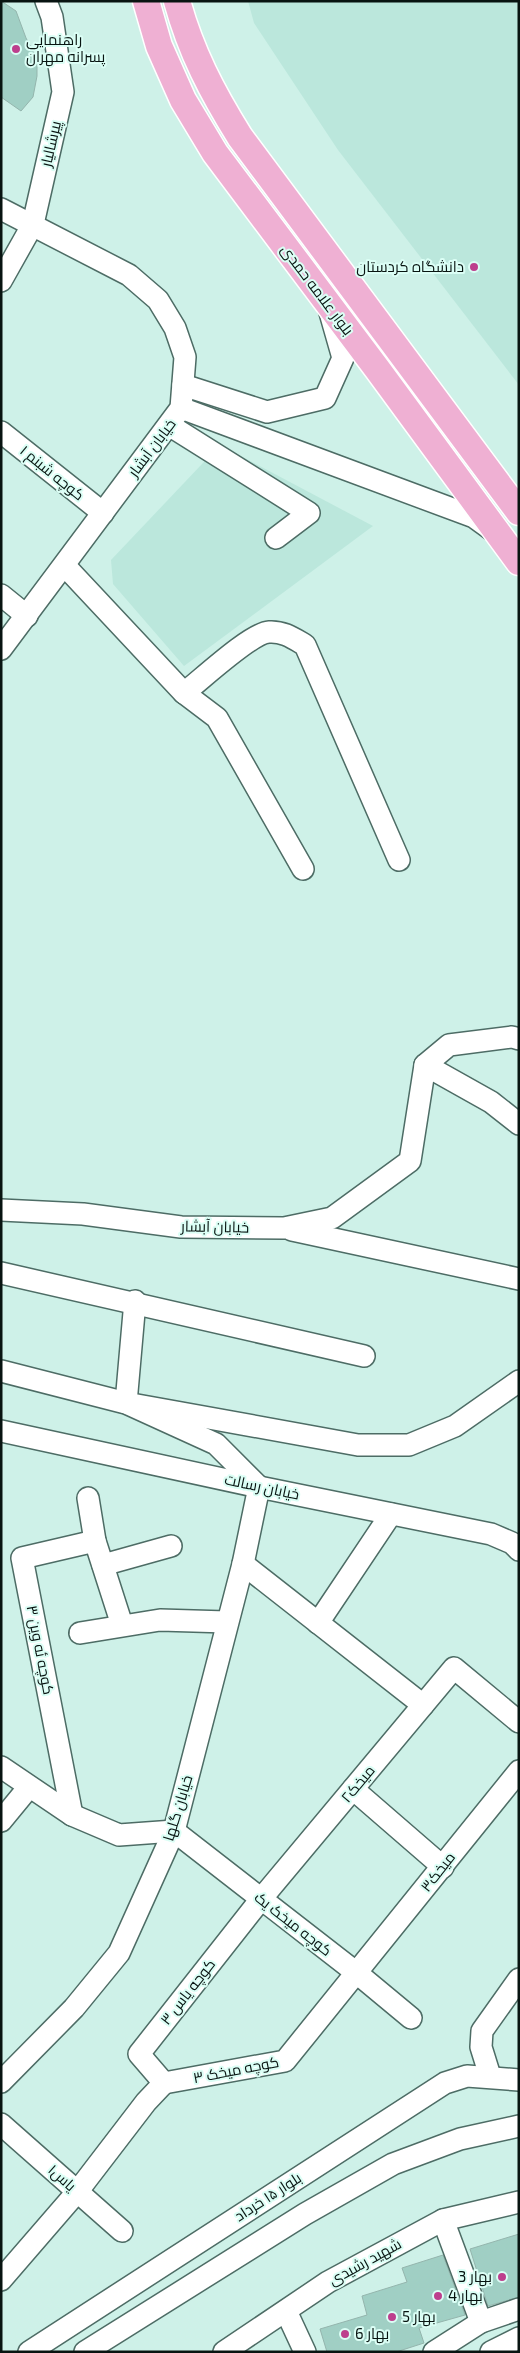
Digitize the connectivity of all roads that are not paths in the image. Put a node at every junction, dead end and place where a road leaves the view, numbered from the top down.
1 (46, 1) edge
2 (146, 1) edge
3 (177, 1) edge
4 (1, 209) edge
5 (33, 224) junction
6 (1, 281) edge
7 (326, 302) junction
8 (183, 385) junction
9 (175, 416) junction
10 (1, 432) edge
11 (519, 512) edge
12 (104, 513) junction
13 (498, 533) junction
14 (276, 538) dead end
15 (519, 562) edge
16 (65, 566) junction
17 (1, 595) edge
18 (27, 616) junction
19 (1, 649) edge
20 (184, 693) junction
21 (399, 860) dead end
22 (303, 869) dead end
23 (519, 1040) edge
24 (425, 1065) junction
25 (519, 1124) edge
26 (1, 1210) edge
27 (284, 1228) junction
28 (1, 1272) edge
29 (519, 1279) edge
30 (135, 1301) junction
31 (364, 1356) dead end
32 (1, 1371) edge
33 (519, 1380) edge
34 (126, 1403) junction
35 (1, 1431) edge
36 (259, 1487) junction
37 (88, 1498) dead end
38 (391, 1514) junction
39 (95, 1541) junction
40 (171, 1546) dead end
41 (519, 1550) edge
42 (243, 1564) junction
43 (103, 1565) junction
44 (227, 1622) junction
45 (318, 1623) junction
46 (122, 1624) junction
47 (80, 1633) dead end
48 (423, 1705) junction
49 (519, 1722) edge
50 (1, 1767) edge
51 (519, 1771) edge
52 (29, 1787) junction
53 (353, 1789) junction
54 (72, 1815) junction
55 (1, 1821) edge
56 (174, 1831) junction
57 (443, 1866) junction
58 (261, 1899) junction
59 (358, 1974) junction
60 (519, 1979) edge
61 (411, 2018) dead end
62 (490, 2076) junction
63 (519, 2080) edge
64 (1, 2082) edge
65 (164, 2083) junction
66 (1, 2124) edge
67 (519, 2126) edge
68 (77, 2192) junction
69 (519, 2202) edge
70 (443, 2220) junction
71 (122, 2231) dead end
72 (1, 2280) edge
73 (519, 2309) edge
74 (286, 2311) junction
75 (481, 2322) junction
76 (519, 2338) edge
77 (29, 2352) edge
78 (85, 2352) edge
79 (224, 2352) edge
80 (304, 2352) edge
81 (434, 2352) edge
82 (491, 2352) edge

1 - 5 street, پیرشالیار
2 - 7 main road, بلوار علامه حمدی
3 - 11 main road, بلوار علامه حمدی
4 - 5 street, خیابان آبشار
5 - 6 street, پیرشالیار
5 - 8 street, خیابان آبشار
7 - 8 street
7 - 13 main road, بلوار علامه حمدی
8 - 9 street, خیابان آبشار
9 - 12 street, خیابان آبشار
9 - 13 street
9 - 14 street
10 - 12 street, کوچه شبنم ۱
12 - 16 street, خیابان آبشار
13 - 15 main road, بلوار علامه حمدی
16 - 18 street, خیابان آبشار
16 - 20 street
17 - 18 street
18 - 19 street, خیابان آبشار
20 - 21 street
20 - 22 street
23 - 24 street
24 - 25 street
24 - 27 street, خیابان آبشار
26 - 27 street, خیابان آبشار
27 - 29 street
28 - 30 street
30 - 31 street
30 - 34 street
32 - 34 street
33 - 34 street
34 - 36 street
35 - 36 street, خیابان رسالت
36 - 38 street, خیابان رسالت
36 - 42 street, خیابان گلها
37 - 39 street
38 - 41 street, خیابان رسالت
38 - 45 street
39 - 43 street
39 - 54 street, کوچه ئه وین ۳
40 - 43 street
42 - 44 street, خیابان گلها
42 - 45 street
43 - 46 street
44 - 46 street
44 - 56 street, خیابان گلها
45 - 48 street
46 - 47 street
48 - 49 street, میخک۲
48 - 53 street, میخک۲
50 - 52 street
51 - 57 street, میخک۳
52 - 54 street
52 - 55 street
53 - 57 street
53 - 58 street, میخک۲
54 - 56 street
56 - 58 street, کوچه میخک یک
56 - 64 street, خیابان گلها
57 - 59 street, میخک۳
58 - 59 street, کوچه میخک یک
58 - 65 street, کوچه یاس ۳
59 - 61 street, کوچه میخک یک
59 - 65 street, کوچه میخک ۳
60 - 62 street
62 - 63 street, بلوار ۱۵ خرداد
62 - 77 street, بلوار ۱۵ خرداد
65 - 68 street
66 - 68 street, یاس۱
67 - 78 street
68 - 71 street, یاس۱
68 - 72 street
69 - 70 street, شهید رشیدی
70 - 74 street, شهید رشیدی
70 - 75 street
73 - 75 street
74 - 79 street, شهید رشیدی
74 - 80 street
75 - 81 street
76 - 82 street

